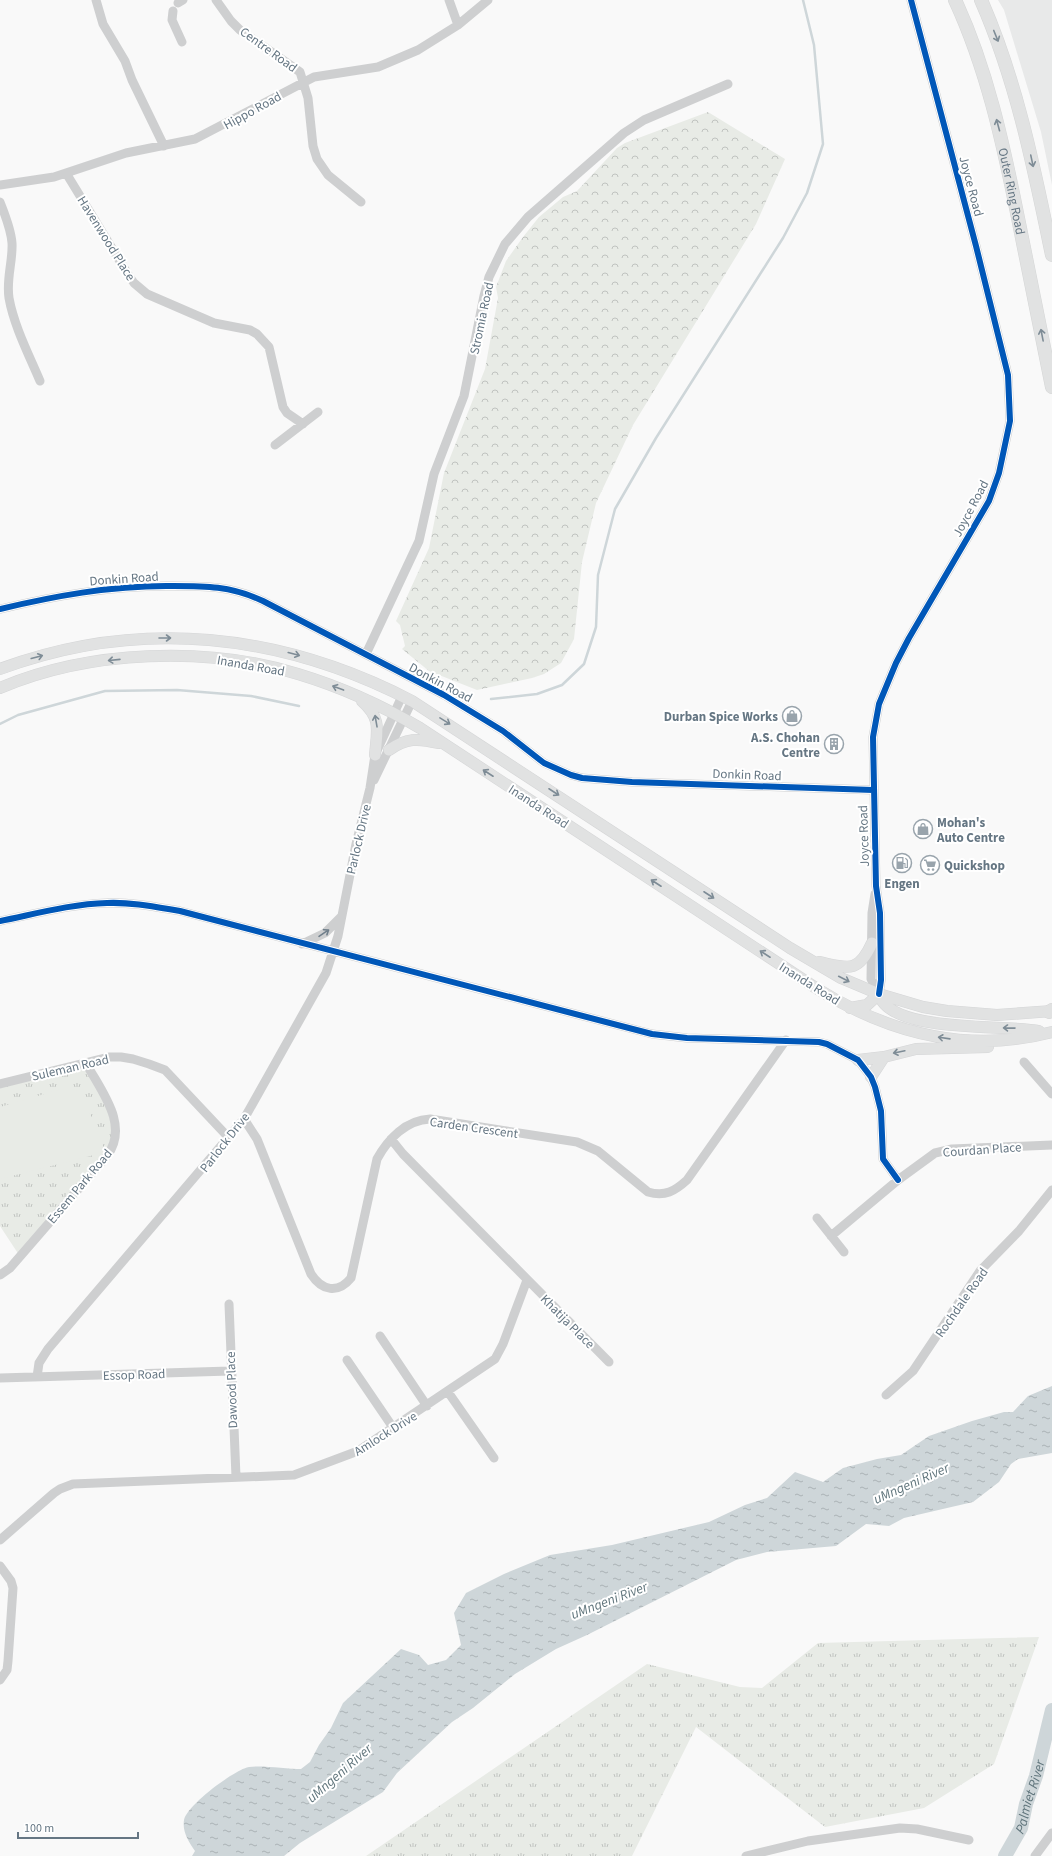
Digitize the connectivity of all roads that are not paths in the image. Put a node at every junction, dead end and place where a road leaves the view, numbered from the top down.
1 (96, 0) edge
2 (216, 0) edge
3 (449, 0) edge
4 (488, 0) edge
5 (911, 0) edge
6 (955, 0) edge
7 (981, 0) edge
8 (178, 5) edge
9 (458, 25) junction
10 (182, 42) dead end
11 (304, 81) junction
12 (728, 84) dead end
13 (164, 146) junction
14 (66, 173) junction
15 (0, 185) edge
16 (0, 202) edge
17 (362, 202) dead end
18 (1052, 255) edge
19 (40, 381) dead end
20 (1052, 387) edge
21 (318, 412) dead end
22 (302, 424) junction
23 (275, 445) dead end
24 (0, 609) edge
25 (366, 654) junction
26 (0, 669) edge
27 (0, 688) edge
28 (356, 695) junction
29 (407, 698) junction
30 (394, 713) junction
31 (404, 718) junction
32 (446, 745) junction
33 (389, 750) junction
34 (375, 755) junction
35 (370, 788) junction
36 (873, 790) junction
37 (876, 886) junction
38 (342, 917) junction
39 (0, 922) edge
40 (872, 943) junction
41 (302, 944) junction
42 (334, 952) junction
43 (811, 960) junction
44 (879, 994) junction
45 (850, 1008) junction
46 (1051, 1011) edge
47 (1050, 1032) edge
48 (786, 1040) junction
49 (884, 1057) junction
50 (858, 1060) junction
51 (1024, 1062) dead end
52 (86, 1063) junction
53 (871, 1077) junction
54 (0, 1084) edge
55 (1052, 1094) edge
56 (244, 1119) junction
57 (229, 1138) junction
58 (391, 1139) junction
59 (1052, 1145) edge
60 (898, 1180) junction
61 (1052, 1190) edge
62 (817, 1218) dead end
63 (831, 1236) junction
64 (844, 1252) dead end
65 (0, 1275) edge
66 (527, 1280) junction
67 (229, 1304) dead end
68 (380, 1336) dead end
69 (348, 1360) dead end
70 (609, 1362) dead end
71 (230, 1371) junction
72 (37, 1377) junction
73 (0, 1378) edge
74 (448, 1392) junction
75 (886, 1395) dead end
76 (427, 1406) junction
77 (394, 1429) junction
78 (494, 1458) dead end
79 (236, 1477) junction
80 (0, 1540) edge
81 (0, 1566) edge
82 (0, 1680) edge
83 (1052, 1833) edge
84 (970, 1840) dead end
85 (746, 1856) edge
86 (1035, 1856) edge

1 - 13 street
2 - 11 street, Centre Road
3 - 9 street
4 - 9 street, Hippo Road
5 - 36 street, Joyce Road
20 -> 6 highway, Outer Ring Road
7 -> 18 highway, Outer Ring Road
8 - 10 street
9 - 11 street, Hippo Road
11 - 13 street, Hippo Road
11 - 17 street
12 - 25 street, Stromia Road
13 - 14 street, Hippo Road
14 - 15 street, Hippo Road
14 - 22 street, Havenwood Place
16 - 19 street
21 - 22 street
22 - 23 street
24 - 25 street, Donkin Road
25 - 36 street, Donkin Road
26 -> 29 main road, Inanda Road
28 -> 27 main road, Inanda Road
28 - 30 main road, Inanda Road
34 -> 28 main road
29 - 30 street, Parlock Drive
29 - 31 street, Parlock Drive
29 -> 43 main road, Inanda Road
30 - 31 main road, Inanda Road
30 - 34 street, Parlock Drive
31 - 32 main road, Inanda Road
31 - 33 street, Parlock Drive
32 - 33 main road
45 -> 32 main road, Inanda Road
33 - 35 street, Parlock Drive
34 - 35 street, Parlock Drive
35 - 38 street, Parlock Drive
36 - 37 street, Joyce Road
37 - 40 street, Joyce Road
37 - 44 street, Joyce Road
41 -> 38 street
38 - 42 street, Parlock Drive
39 - 41 street
40 - 43 main road
40 - 44 street, Joyce Road
41 - 42 street
42 - 48 street
42 - 56 street, Parlock Drive
43 -> 44 main road, Inanda Road
44 - 45 main road
44 - 46 main road, Inanda Road
47 -> 44 main road
47 -> 45 main road, Inanda Road
47 -> 49 main road
48 - 50 street
48 - 58 street, Carden Crescent
49 - 50 main road
49 - 53 main road
50 - 53 street
51 - 55 street
52 - 54 street, Suleman Road
52 - 57 street, Suleman Road
52 - 65 street, Essem Park Road
53 - 60 street
56 - 57 street, Parlock Drive
56 - 58 street, Carden Crescent
57 - 72 street, Parlock Drive
58 - 66 street
59 - 60 street, Courdan Place
60 - 63 street, Courdan Place
61 - 75 street, Rochdale Road
62 - 63 street
63 - 64 street
66 - 70 street, Khatija Place
66 - 74 street, Amlock Drive
67 - 71 street, Dawood Place
68 - 76 street
69 - 77 street
71 - 72 street, Essop Road
71 - 79 street, Dawood Place
72 - 73 street
74 - 76 street, Amlock Drive
74 - 78 street
76 - 77 street, Amlock Drive
77 - 79 street, Amlock Drive
79 - 80 street, Amlock Drive
81 - 82 street
83 - 86 street
84 - 85 street

